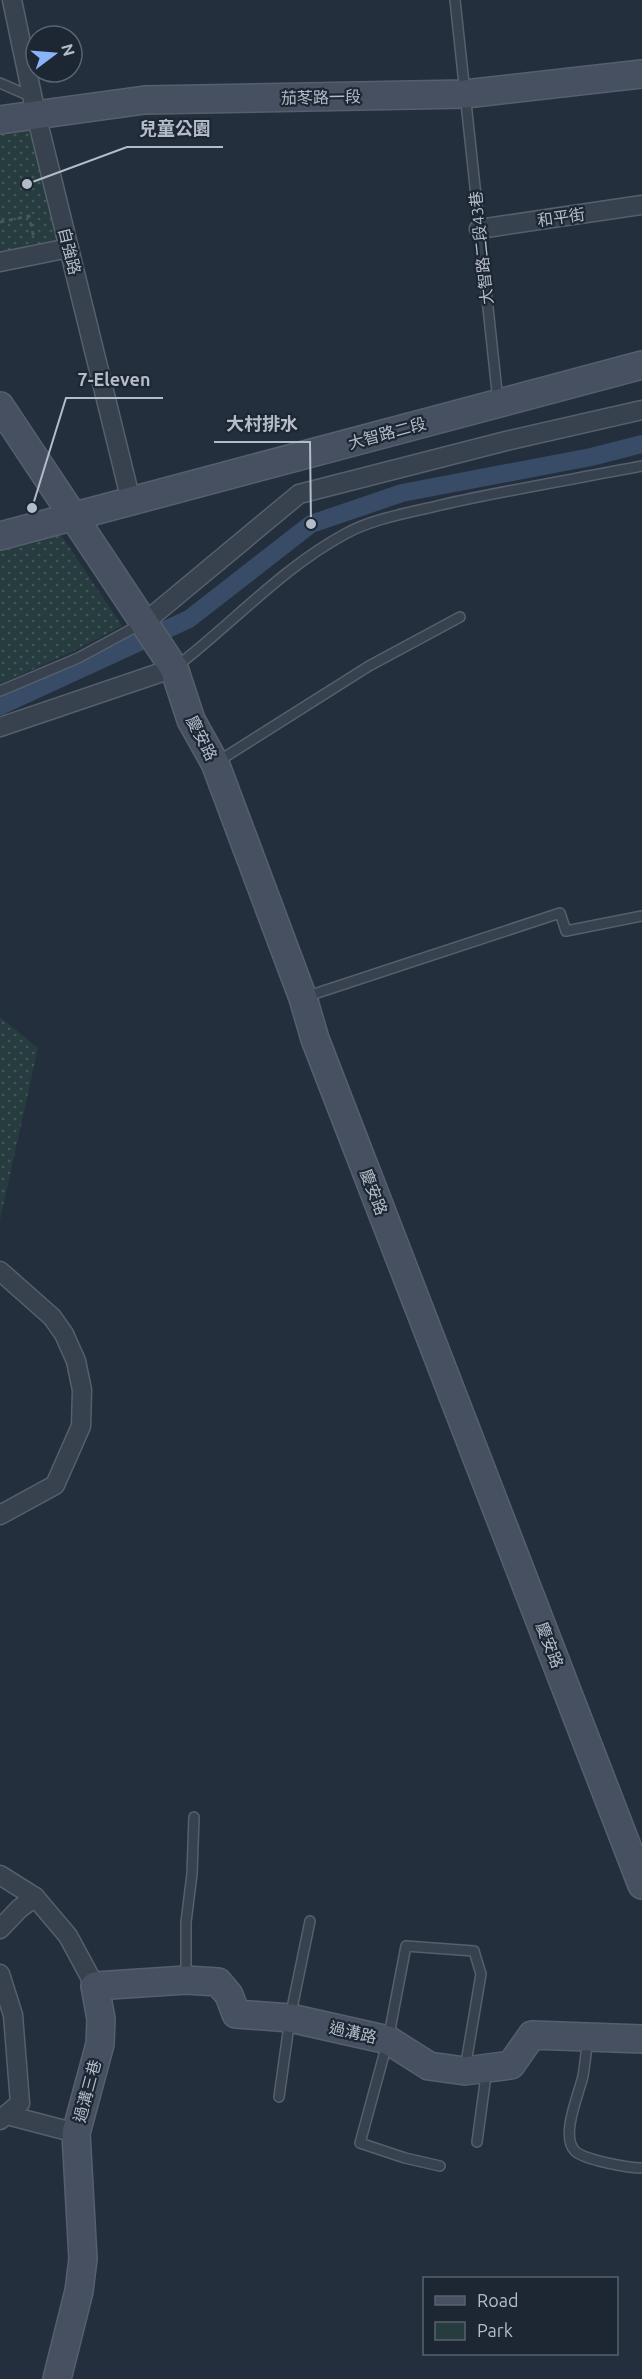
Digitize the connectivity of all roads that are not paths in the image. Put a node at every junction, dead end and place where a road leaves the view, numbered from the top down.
1 (12, 0) edge
2 (455, 0) edge
3 (642, 74) edge
4 (0, 83) edge
5 (465, 94) junction
6 (34, 105) junction
7 (0, 120) edge
8 (642, 206) edge
9 (479, 229) junction
10 (69, 248) junction
11 (0, 262) edge
12 (642, 364) edge
13 (498, 403) junction
14 (0, 406) edge
15 (642, 410) edge
16 (642, 466) edge
17 (131, 501) junction
18 (74, 516) junction
19 (0, 536) edge
20 (460, 617) dead end
21 (147, 626) junction
22 (169, 661) junction
23 (0, 691) edge
24 (0, 727) edge
25 (215, 763) junction
26 (642, 916) edge
27 (303, 998) junction
28 (0, 1271) edge
29 (0, 1515) edge
30 (194, 1817) dead end
31 (0, 1875) edge
32 (641, 1881) edge
33 (35, 1896) junction
34 (310, 1921) dead end
35 (0, 1929) edge
36 (0, 1974) edge
37 (186, 1980) junction
38 (95, 1986) junction
39 (6, 2017) edge
40 (290, 2018) junction
41 (588, 2037) junction
42 (642, 2039) edge
43 (388, 2040) junction
44 (471, 2070) junction
45 (279, 2097) dead end
46 (3, 2117) edge
47 (76, 2133) junction
48 (477, 2142) dead end
49 (440, 2166) dead end
50 (642, 2168) edge
51 (57, 2379) edge

1 - 6 street, 自強路
2 - 5 lane, 大智路二段43巷
3 - 5 street, 茄苳路一段
4 - 6 lane
5 - 6 street, 茄苳路一段
5 - 9 lane, 大智路二段43巷
6 - 7 street, 茄苳路一段
6 - 10 street, 自強路
8 - 9 street, 和平街
9 - 13 lane, 大智路二段43巷
10 - 11 street
10 - 17 street, 自強路
12 - 13 street, 大智路二段
13 - 17 street, 大智路二段
14 - 18 street, 慶安路
15 - 21 street
16 - 22 lane
17 - 18 street, 大智路二段
18 - 19 street, 大智路二段
18 - 21 street, 慶安路
20 - 25 lane
21 - 22 street, 慶安路
21 - 23 lane
22 - 24 street
22 - 25 street, 慶安路
25 - 27 street, 慶安路
26 - 27 lane
27 - 32 street, 慶安路
28 - 29 street
30 - 37 lane
31 - 33 street, 過溝三巷
33 - 35 street
33 - 38 street, 過溝三巷
34 - 40 lane
36 - 39 street
37 - 38 street, 過溝路
37 - 40 street, 過溝路
38 - 47 street, 過溝三巷
39 - 46 street
40 - 43 street, 過溝路
40 - 45 lane
41 - 42 street, 過溝路
41 - 44 street, 過溝路
41 - 50 lane
43 - 44 street, 過溝路
43 - 44 lane
43 - 49 lane
44 - 48 lane
46 - 47 street
47 - 51 street, 過溝三巷

